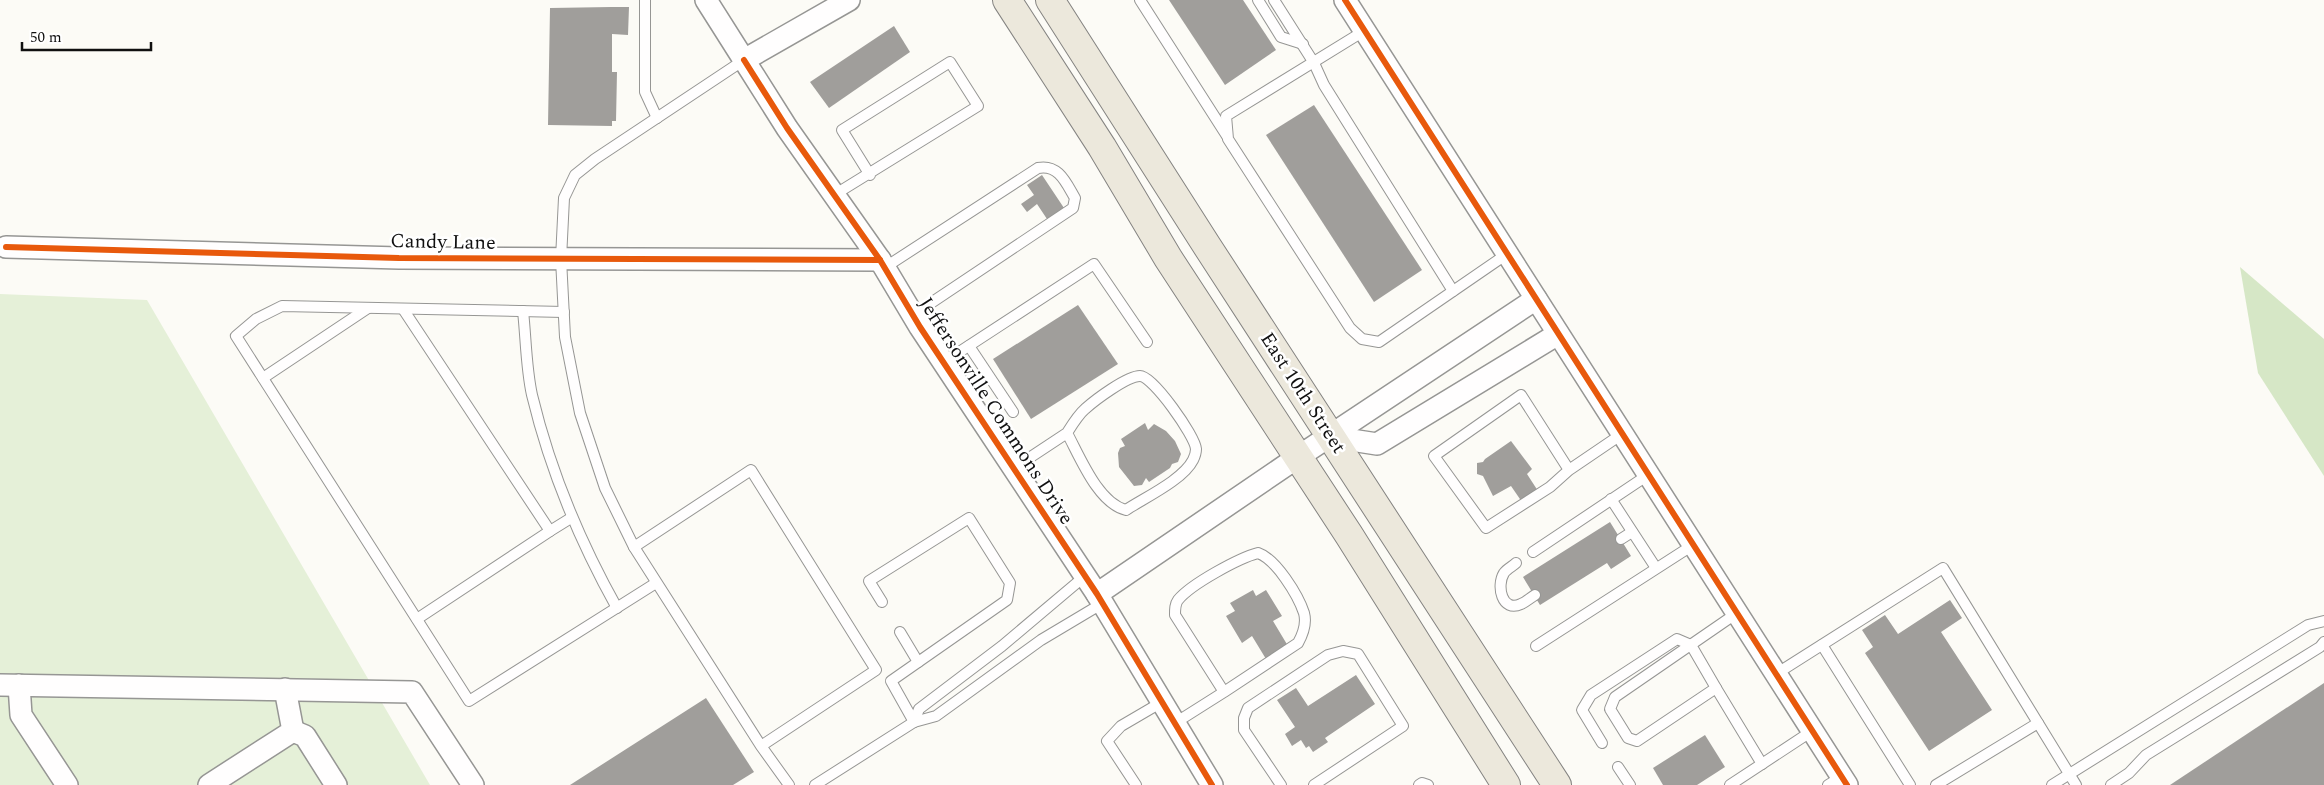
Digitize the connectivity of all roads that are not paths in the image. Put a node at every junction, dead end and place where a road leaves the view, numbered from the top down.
1 (645, 0) edge
2 (706, 0) edge
3 (848, 0) edge
4 (1007, 0) edge
5 (1050, 0) edge
6 (1140, 0) edge
7 (1258, 0) edge
8 (1274, 0) edge
9 (1345, 0) edge
10 (1364, 30) junction
11 (1303, 44) junction
12 (744, 60) junction
13 (1314, 63) junction
14 (656, 118) junction
15 (1228, 139) junction
16 (870, 175) junction
17 (834, 195) junction
18 (6, 247) dead end
19 (1507, 254) junction
20 (561, 259) junction
21 (882, 264) junction
22 (1453, 291) junction
23 (1536, 299) junction
24 (368, 308) junction
25 (403, 309) junction
26 (523, 311) junction
27 (564, 312) junction
28 (913, 315) junction
29 (1558, 334) junction
30 (1147, 342) dead end
31 (970, 346) junction
32 (944, 362) junction
33 (263, 378) junction
34 (1013, 412) dead end
35 (1067, 433) junction
36 (1622, 434) junction
37 (1332, 436) junction
38 (1298, 457) junction
39 (1014, 468) junction
40 (1569, 470) junction
41 (1648, 475) junction
42 (1611, 499) junction
43 (571, 518) junction
44 (550, 531) junction
45 (1632, 532) junction
46 (1621, 539) dead end
47 (1693, 545) junction
48 (634, 547) junction
49 (1533, 552) dead end
50 (1516, 563) dead end
51 (1656, 568) junction
52 (1085, 576) junction
53 (656, 583) junction
54 (1535, 595) dead end
55 (1100, 599) junction
56 (882, 602) dead end
57 (617, 608) junction
58 (1737, 613) junction
59 (417, 619) junction
60 (2324, 621) edge
61 (900, 632) dead end
62 (2324, 642) edge
63 (1822, 644) junction
64 (1691, 645) junction
65 (1536, 646) dead end
66 (918, 662) junction
67 (876, 670) junction
68 (1776, 674) junction
69 (891, 681) junction
70 (9, 685) edge
71 (1716, 688) junction
72 (285, 689) junction
73 (1224, 692) junction
74 (1162, 702) junction
75 (914, 722) junction
76 (1175, 723) junction
77 (2038, 723) junction
78 (293, 731) junction
79 (1812, 731) junction
80 (1602, 743) dead end
81 (761, 746) junction
82 (1762, 764) junction
83 (1618, 767) dead end
84 (2069, 774) junction
85 (1839, 782) edge
86 (67, 785) edge
87 (209, 785) edge
88 (336, 785) edge
89 (473, 785) edge
90 (789, 785) edge
91 (816, 785) edge
92 (1136, 785) edge
93 (1212, 785) edge
94 (1280, 785) edge
95 (1314, 785) edge
96 (1419, 785) edge
97 (1428, 785) edge
98 (1506, 785) edge
99 (1557, 785) edge
100 (1630, 785) edge
101 (1730, 785) edge
102 (1910, 785) edge
103 (1936, 785) edge
104 (2052, 785) edge
105 (2076, 785) edge
106 (2111, 785) edge

1 - 14 lane
2 - 12 street, Jeffersonville Commons Drive
3 - 12 street
4 - 38 main road, East 10th Street
5 - 37 main road, East 10th Street
6 - 15 lane
7 - 11 lane
8 - 11 lane
9 - 10 street
10 - 13 lane
10 - 19 street
11 - 13 lane
12 - 14 lane
12 - 17 street, Jeffersonville Commons Drive
13 - 15 lane
13 - 22 lane
14 - 20 lane
15 - 22 lane
16 - 16 lane
16 - 17 lane
17 - 21 street, Jeffersonville Commons Drive
18 - 20 street, Candy Lane
19 - 22 lane
19 - 23 street
20 - 21 street, Candy Lane
20 - 27 lane
21 - 28 street, Jeffersonville Commons Drive
21 - 28 lane
23 - 29 street
23 - 37 street
24 - 25 lane
24 - 33 lane
24 - 33 lane
25 - 26 lane
25 - 44 lane
26 - 27 lane
26 - 43 lane
27 - 48 lane
28 - 32 street, Jeffersonville Commons Drive
29 - 36 street
29 - 37 street
30 - 31 lane
31 - 32 lane
31 - 34 lane
32 - 39 street, Jeffersonville Commons Drive
33 - 59 lane
35 - 35 lane
35 - 39 lane
36 - 40 lane
36 - 41 street
37 - 38 street
37 - 99 main road, East 10th Street
38 - 55 street
38 - 98 main road, East 10th Street
39 - 52 street, Jeffersonville Commons Drive
40 - 40 lane
41 - 42 lane
41 - 47 street
42 - 45 lane
42 - 49 lane
43 - 44 lane
43 - 57 lane
44 - 59 lane
45 - 46 lane
45 - 51 lane
47 - 51 lane
47 - 58 street
48 - 53 lane
48 - 67 lane
50 - 54 lane
51 - 65 lane
52 - 55 street, Jeffersonville Commons Drive
52 - 75 lane
53 - 57 lane
53 - 81 lane
55 - 74 street, Jeffersonville Commons Drive
55 - 75 lane
56 - 66 lane
57 - 59 lane
58 - 64 lane
58 - 68 street
60 - 84 lane
61 - 66 lane
62 - 106 lane
63 - 68 lane
63 - 77 lane
63 - 102 lane
64 - 71 lane
64 - 71 lane
64 - 80 lane
66 - 69 lane
67 - 69 lane
67 - 81 lane
68 - 79 street
69 - 75 lane
70 - 72 street
70 - 86 street
71 - 82 lane
72 - 78 street
72 - 89 street
73 - 73 lane
73 - 76 lane
74 - 76 street, Jeffersonville Commons Drive
74 - 92 lane
75 - 91 lane
76 - 93 street, Jeffersonville Commons Drive
77 - 84 lane
77 - 103 lane
78 - 87 street
78 - 88 street
79 - 82 lane
79 - 85 street
81 - 90 lane
82 - 101 lane
83 - 100 lane
84 - 104 lane
84 - 105 lane
94 - 95 lane
96 - 97 lane

